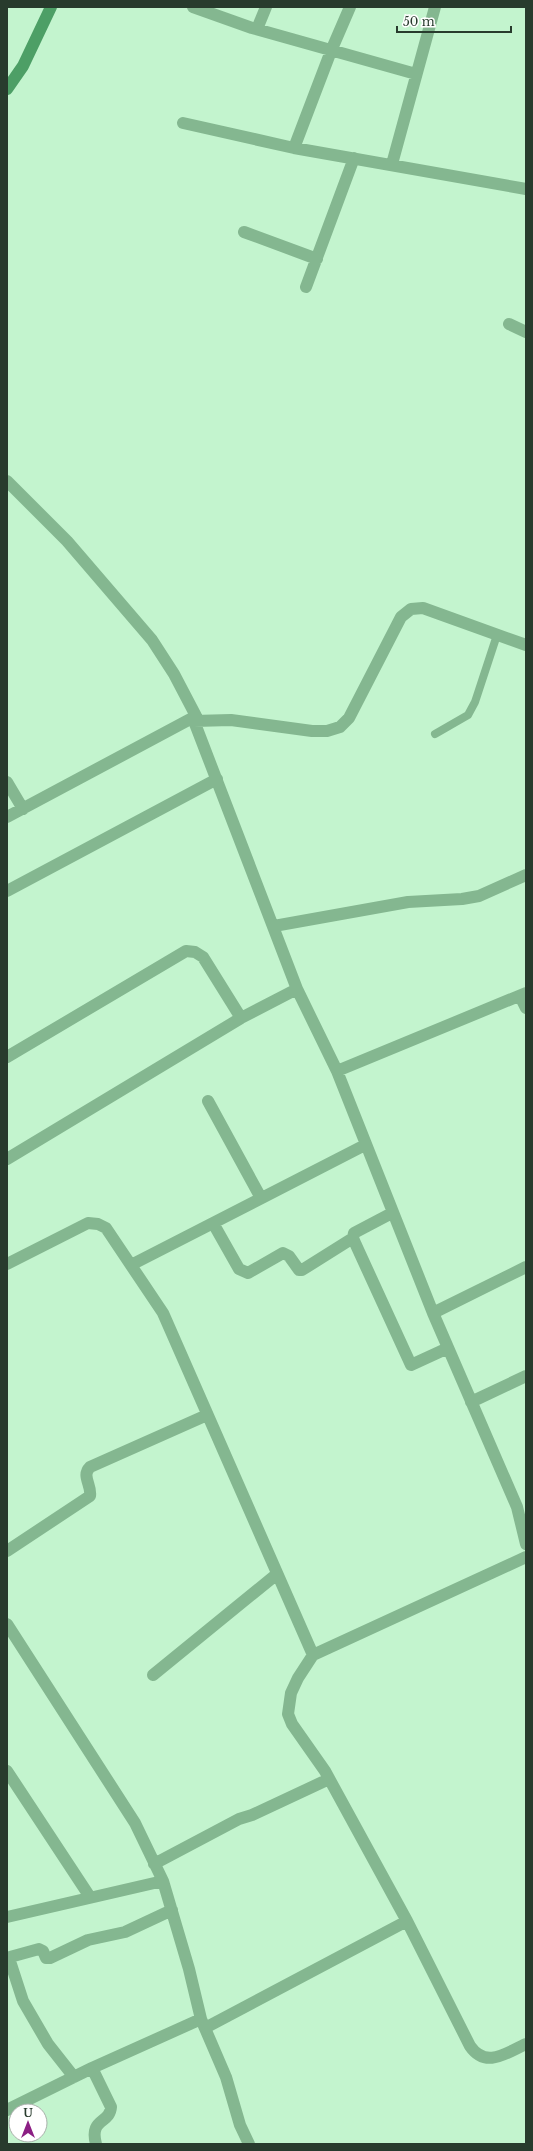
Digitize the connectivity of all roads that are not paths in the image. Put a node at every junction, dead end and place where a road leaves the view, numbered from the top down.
1 (51, 7) edge
2 (193, 7) edge
3 (266, 7) edge
4 (350, 7) edge
5 (435, 7) edge
6 (257, 29) junction
7 (330, 51) junction
8 (416, 74) junction
9 (7, 89) edge
10 (183, 122) dead end
11 (294, 148) junction
12 (354, 158) junction
13 (392, 164) junction
14 (526, 188) edge
15 (244, 232) dead end
16 (317, 259) junction
17 (306, 287) dead end
18 (509, 324) dead end
19 (526, 332) edge
20 (7, 481) edge
21 (497, 635) junction
22 (526, 645) edge
23 (195, 719) junction
24 (435, 734) dead end
25 (217, 779) junction
26 (7, 782) edge
27 (22, 809) junction
28 (7, 817) edge
29 (526, 875) edge
30 (7, 891) edge
31 (274, 926) junction
32 (297, 990) junction
33 (523, 994) edge
34 (526, 1008) edge
35 (241, 1018) junction
36 (7, 1057) edge
37 (337, 1071) junction
38 (208, 1101) dead end
39 (365, 1144) junction
40 (7, 1159) edge
41 (261, 1198) junction
42 (392, 1213) junction
43 (213, 1223) junction
44 (353, 1238) junction
45 (7, 1264) edge
46 (131, 1265) junction
47 (526, 1267) edge
48 (433, 1313) junction
49 (448, 1348) junction
50 (526, 1376) edge
51 (471, 1402) junction
52 (207, 1415) junction
53 (522, 1505) edge
54 (526, 1544) edge
55 (7, 1551) edge
56 (526, 1557) edge
57 (277, 1574) junction
58 (8, 1630) edge
59 (313, 1655) junction
60 (152, 1675) dead end
61 (7, 1771) edge
62 (329, 1779) junction
63 (154, 1864) junction
64 (163, 1881) junction
65 (90, 1897) junction
66 (172, 1910) junction
67 (7, 1917) edge
68 (406, 1921) junction
69 (203, 2023) junction
70 (526, 2044) edge
71 (92, 2068) junction
72 (74, 2077) junction
73 (7, 2110) edge
74 (96, 2144) edge
75 (249, 2144) edge

1 - 9 street
2 - 6 street
3 - 6 street
4 - 7 street
5 - 8 street
6 - 7 street
7 - 8 street
7 - 11 street
8 - 13 street
10 - 11 street
11 - 12 street
12 - 13 street
12 - 16 street
13 - 14 street
15 - 16 street
16 - 17 street
18 - 19 street
20 - 23 street
21 - 22 street
21 - 23 street
21 - 24 lane
23 - 25 street
23 - 27 street
25 - 30 street
25 - 31 street
26 - 27 street
27 - 28 street
29 - 31 street
31 - 32 street
32 - 35 street
32 - 37 street
33 - 34 street
33 - 37 street
35 - 36 street
35 - 40 street
37 - 39 street
38 - 41 street
39 - 41 street
39 - 42 street
41 - 43 street
42 - 44 street
42 - 48 street
43 - 44 street
43 - 46 street
44 - 49 street
45 - 46 street
46 - 52 street
47 - 48 street
48 - 49 street
49 - 51 street
50 - 51 street
51 - 53 street
52 - 55 street
52 - 57 street
53 - 54 street
56 - 59 street
57 - 59 street
57 - 60 street
58 - 63 street
59 - 62 street
61 - 65 street
62 - 63 street
62 - 68 street
63 - 64 street
64 - 65 street
64 - 66 street
65 - 67 street
66 - 69 street
66 - 72 street
68 - 69 street
68 - 70 street
69 - 71 street
69 - 75 street
71 - 72 street
71 - 74 street
72 - 73 street

